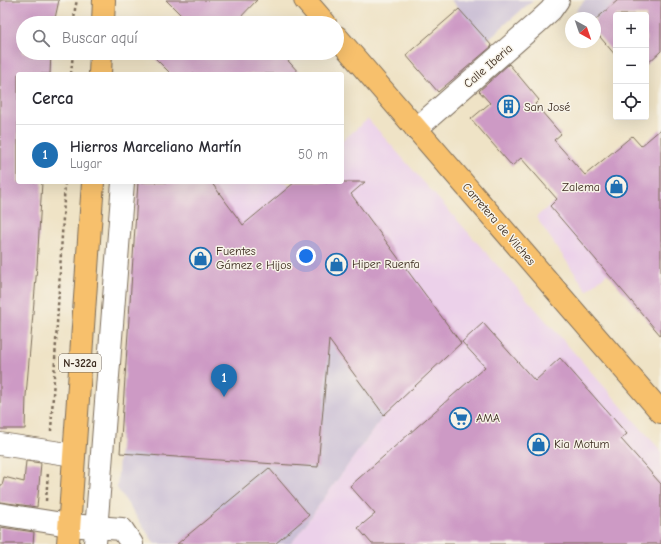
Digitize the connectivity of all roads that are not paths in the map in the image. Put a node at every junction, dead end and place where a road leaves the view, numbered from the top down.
1 (104, 0) edge
2 (305, 0) edge
3 (558, 0) edge
4 (103, 16) edge
5 (319, 16) edge
6 (344, 45) edge
7 (101, 60) edge
8 (100, 72) edge
9 (416, 129) junction
10 (93, 184) edge
11 (123, 184) edge
12 (661, 412) edge
13 (0, 444) edge
14 (74, 455) junction
15 (0, 514) edge
16 (68, 535) edge
17 (96, 535) edge
18 (132, 544) edge

1 - 4 main road
2 - 5 main road
3 - 9 street, Calle Iberia
6 - 9 main road, Carretera de Vilches
7 - 8 main road
9 - 12 main road, Carretera de Vilches
10 - 14 main road, N-322a
11 - 17 street
13 - 14 street
14 - 16 main road, N-322a
15 - 16 street
16 - 17 street
17 - 18 street

